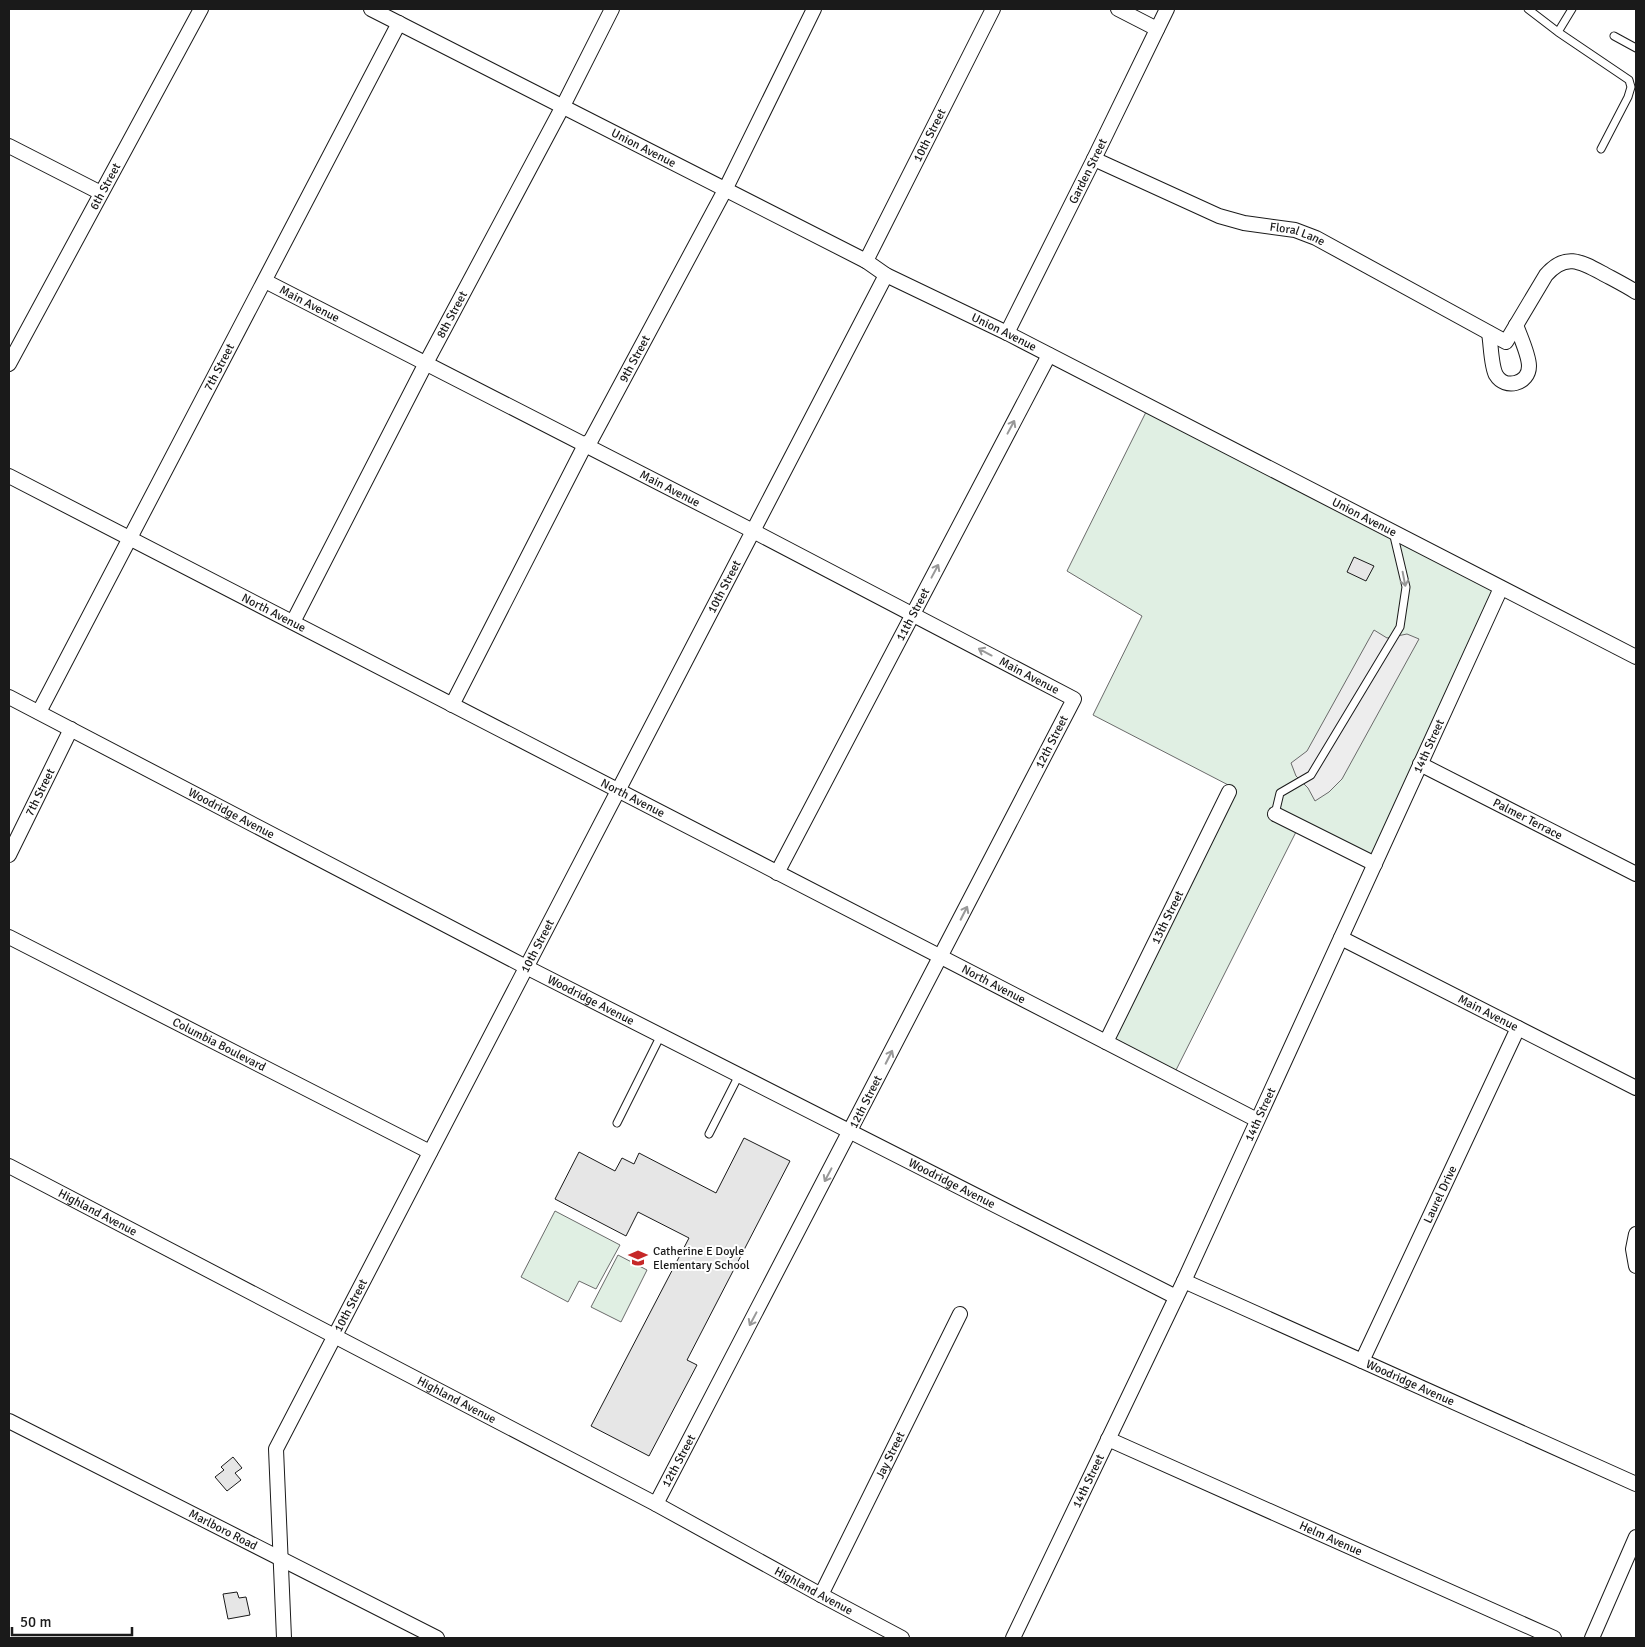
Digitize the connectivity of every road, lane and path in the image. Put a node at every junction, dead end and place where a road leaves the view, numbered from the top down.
1 (201, 9) edge
2 (371, 9) edge
3 (612, 9) edge
4 (814, 9) edge
5 (994, 9) edge
6 (1118, 9) edge
7 (1167, 9) edge
8 (1528, 9) edge
9 (1572, 9) edge
10 (399, 24) junction
11 (1157, 29) junction
12 (1558, 32) junction
13 (1614, 36) dead end
14 (1636, 48) edge
15 (563, 106) junction
16 (9, 146) edge
17 (1601, 149) dead end
18 (1094, 160) junction
19 (725, 190) junction
20 (100, 192) junction
21 (866, 261) junction
22 (886, 275) junction
23 (265, 281) junction
24 (1636, 292) edge
25 (1516, 325) junction
26 (1007, 333) junction
27 (1489, 333) junction
28 (1049, 355) junction
29 (426, 363) junction
30 (9, 364) edge
31 (585, 445) junction
32 (9, 476) edge
33 (753, 531) junction
34 (1393, 532) junction
35 (129, 538) junction
36 (1501, 588) junction
37 (913, 614) junction
38 (293, 622) junction
39 (1636, 658) edge
40 (9, 697) edge
41 (1074, 698) joint
42 (452, 705) junction
43 (39, 712) junction
44 (72, 729) junction
45 (1420, 764) junction
46 (618, 791) junction
47 (1229, 792) dead end
48 (1276, 814) joint
49 (9, 856) edge
50 (1375, 864) junction
51 (777, 873) junction
52 (1636, 874) edge
53 (9, 937) edge
54 (1341, 938) junction
55 (941, 957) junction
56 (526, 967) junction
57 (1518, 1028) junction
58 (661, 1035) junction
59 (1106, 1042) junction
60 (739, 1075) junction
61 (1636, 1088) edge
62 (1257, 1120) junction
63 (617, 1123) dead end
64 (850, 1132) junction
65 (709, 1134) dead end
66 (430, 1152) junction
67 (9, 1166) edge
68 (1636, 1234) edge
69 (1636, 1266) edge
70 (1184, 1281) junction
71 (1176, 1297) junction
72 (960, 1314) dead end
73 (334, 1336) junction
74 (1362, 1361) junction
75 (9, 1421) edge
76 (1108, 1439) junction
77 (1636, 1484) edge
78 (656, 1504) junction
79 (1636, 1537) edge
80 (280, 1559) junction
81 (821, 1596) junction
82 (284, 1638) edge
83 (437, 1638) edge
84 (902, 1638) edge
85 (1013, 1638) edge
86 (1554, 1638) edge
87 (1592, 1638) edge

1 - 20 street, 6th Street
2 - 10 street, Union Avenue
3 - 15 street, 8th Street
4 - 19 street, 9th Street
5 - 21 street, 10th Street
6 - 11 street
7 - 11 street, Garden Street
8 - 12 lane
9 - 12 lane
10 - 15 street, Union Avenue
10 - 23 street, 7th Street
11 - 18 street, Garden Street
12 - 17 lane
13 - 14 lane
15 - 19 street, Union Avenue
15 - 29 street, 8th Street
16 - 20 street
18 - 26 street, Garden Street
18 - 27 street, Floral Lane
19 - 21 street, Union Avenue
19 - 31 street, 9th Street
20 - 30 street, 6th Street
21 - 22 street, Union Avenue
22 - 26 street, Union Avenue
22 - 33 street, 10th Street
23 - 29 street, Main Avenue
23 - 35 street, 7th Street
24 - 25 street, Floral Lane
25 - 27 street, Floral Lane
25 - 27 street
26 - 28 street, Union Avenue
28 - 34 street, Union Avenue
37 -> 28 street, 11th Street
29 - 31 street, Main Avenue
29 - 38 street, 8th Street
31 - 33 street, Main Avenue
31 - 42 street, 9th Street
32 - 35 street, North Avenue
33 - 37 street, Main Avenue
33 - 46 street, 10th Street
34 - 36 street, Union Avenue
34 -> 48 lane
35 - 38 street, North Avenue
35 - 43 street, 7th Street
36 - 39 street, Union Avenue
36 - 45 street, 14th Street
41 -> 37 street, Main Avenue
37 - 51 street, 11th Street
38 - 42 street, North Avenue
40 - 43 street, Woodridge Avenue
55 -> 41 street, 12th Street
42 - 46 street, North Avenue
43 - 44 street, Woodridge Avenue
44 - 49 street, 7th Street
44 - 56 street, Woodridge Avenue
45 - 50 street, 14th Street
45 - 52 street, Palmer Terrace
46 - 51 street, North Avenue
46 - 56 street, 10th Street
47 - 59 street, 13th Street
48 - 50 street
50 - 54 street, 14th Street
51 - 55 street, North Avenue
53 - 66 street, Columbia Boulevard
54 - 57 street, Main Avenue
54 - 62 street, 14th Street
55 - 59 street, North Avenue
64 -> 55 street, 12th Street
56 - 58 street, Woodridge Avenue
56 - 66 street, 10th Street
57 - 61 street, Main Avenue
57 - 74 street, Laurel Drive
58 - 60 street, Woodridge Avenue
58 - 63 lane
59 - 62 street, North Avenue
60 - 64 street, Woodridge Avenue
60 - 65 lane
62 - 70 street, 14th Street
64 - 71 street, Woodridge Avenue
64 -> 78 street, 12th Street
66 - 73 street, 10th Street
67 - 73 street, Highland Avenue
68 - 69 street
70 - 71 street, 14th Street
70 - 74 street, Woodridge Avenue
71 - 76 street, 14th Street
72 - 81 street, Jay Street
73 - 78 street, Highland Avenue
73 - 80 street, 10th Street
74 - 77 street, Woodridge Avenue
75 - 80 street, Marlboro Road
76 - 85 street, 14th Street
76 - 86 street, Helm Avenue
78 - 81 street, Highland Avenue
79 - 87 street
80 - 82 street, 10th Street
80 - 83 street, Marlboro Road
81 - 84 street, Highland Avenue

